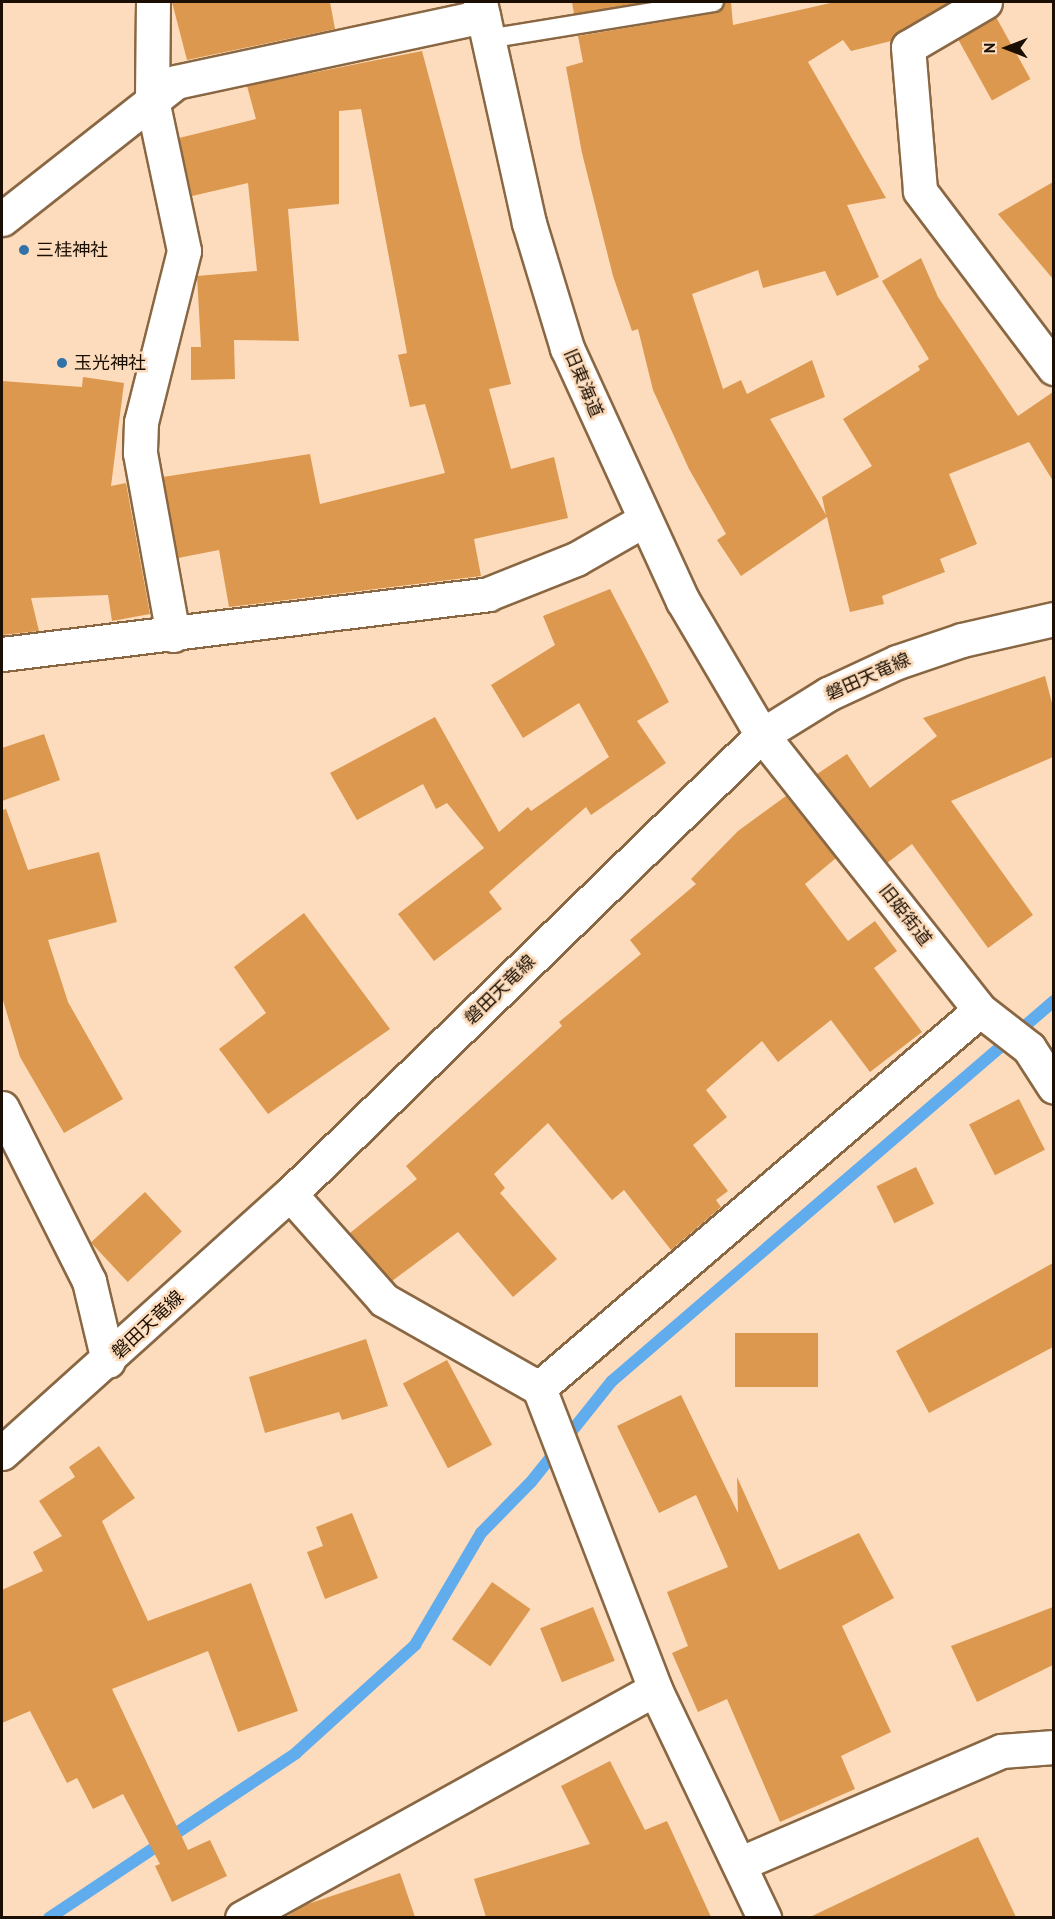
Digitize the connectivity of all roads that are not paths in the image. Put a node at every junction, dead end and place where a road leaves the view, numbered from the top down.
1 (153, 2) edge
2 (714, 2) edge
3 (985, 2) edge
4 (483, 19) edge
5 (152, 100) junction
6 (2, 219) edge
7 (1053, 368) edge
8 (644, 520) junction
9 (1053, 619) edge
10 (173, 635) junction
11 (2, 654) edge
12 (762, 735) junction
13 (980, 1010) junction
14 (1053, 1087) edge
15 (2, 1108) edge
16 (290, 1194) junction
17 (108, 1361) junction
18 (539, 1388) junction
19 (2, 1453) edge
20 (655, 1689) junction
21 (1053, 1747) edge
22 (739, 1864) junction
23 (242, 1917) edge
24 (765, 1917) edge

1 - 5 street
2 - 4 lane
3 - 7 street
4 - 5 street
4 - 8 street, 旧東海道
5 - 6 street
5 - 10 street
8 - 10 street
8 - 12 street, 旧東海道
9 - 12 street, 磐田天竜線
10 - 11 street
12 - 13 street, 旧姫街道
12 - 16 street, 磐田天竜線
13 - 14 street, 旧姫街道
13 - 18 street
15 - 17 street
16 - 17 street, 磐田天竜線
16 - 18 street
17 - 19 street, 磐田天竜線
18 - 20 street
20 - 22 street
20 - 23 street
21 - 22 street
22 - 24 street

